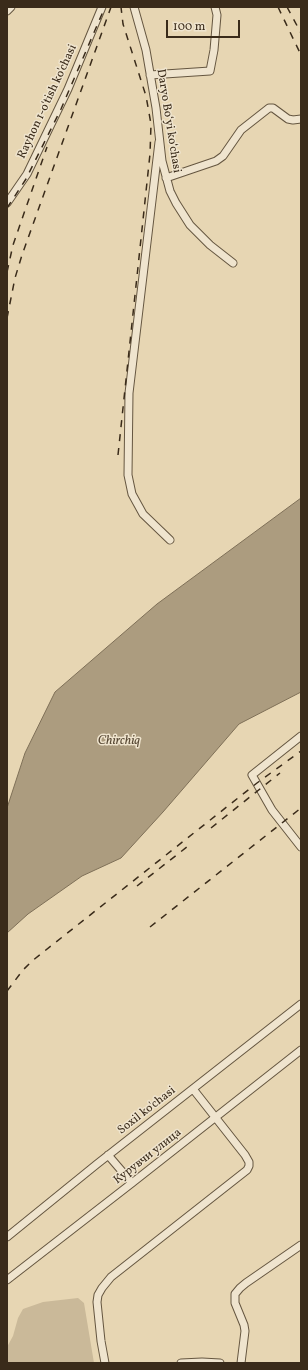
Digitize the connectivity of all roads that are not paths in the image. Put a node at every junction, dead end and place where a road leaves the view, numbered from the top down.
1 (11, 7) edge
2 (102, 7) edge
3 (134, 7) edge
4 (215, 7) edge
5 (7, 11) edge
6 (150, 75) junction
7 (301, 119) edge
8 (159, 142) junction
9 (166, 178) junction
10 (7, 203) edge
11 (233, 263) dead end
12 (170, 540) dead end
13 (301, 736) edge
14 (301, 847) edge
15 (301, 1004) edge
16 (301, 1050) edge
17 (193, 1090) junction
18 (215, 1117) junction
19 (108, 1155) junction
20 (132, 1184) junction
21 (7, 1237) edge
22 (301, 1245) edge
23 (7, 1280) edge
24 (105, 1363) edge
25 (181, 1363) edge
26 (220, 1363) edge
27 (241, 1363) edge

1 - 5 street
2 - 10 street, Rayhon 1-o'tish ko'chasi
3 - 6 street, Daryo Boʻyi koʻchasi
4 - 6 street
6 - 8 street, Daryo Boʻyi koʻchasi
7 - 9 street
8 - 9 street, Daryo Boʻyi koʻchasi
8 - 12 street
9 - 11 street, Daryo Boʻyi koʻchasi
13 - 14 street
15 - 17 street, Soxil ko'chasi
16 - 18 street, Курувчи улица
17 - 18 street
17 - 19 street, Soxil ko'chasi
18 - 20 street, Курувчи улица
18 - 24 street
19 - 20 street
19 - 21 street, Soxil ko'chasi
20 - 23 street, Курувчи улица
22 - 27 street
25 - 26 street

